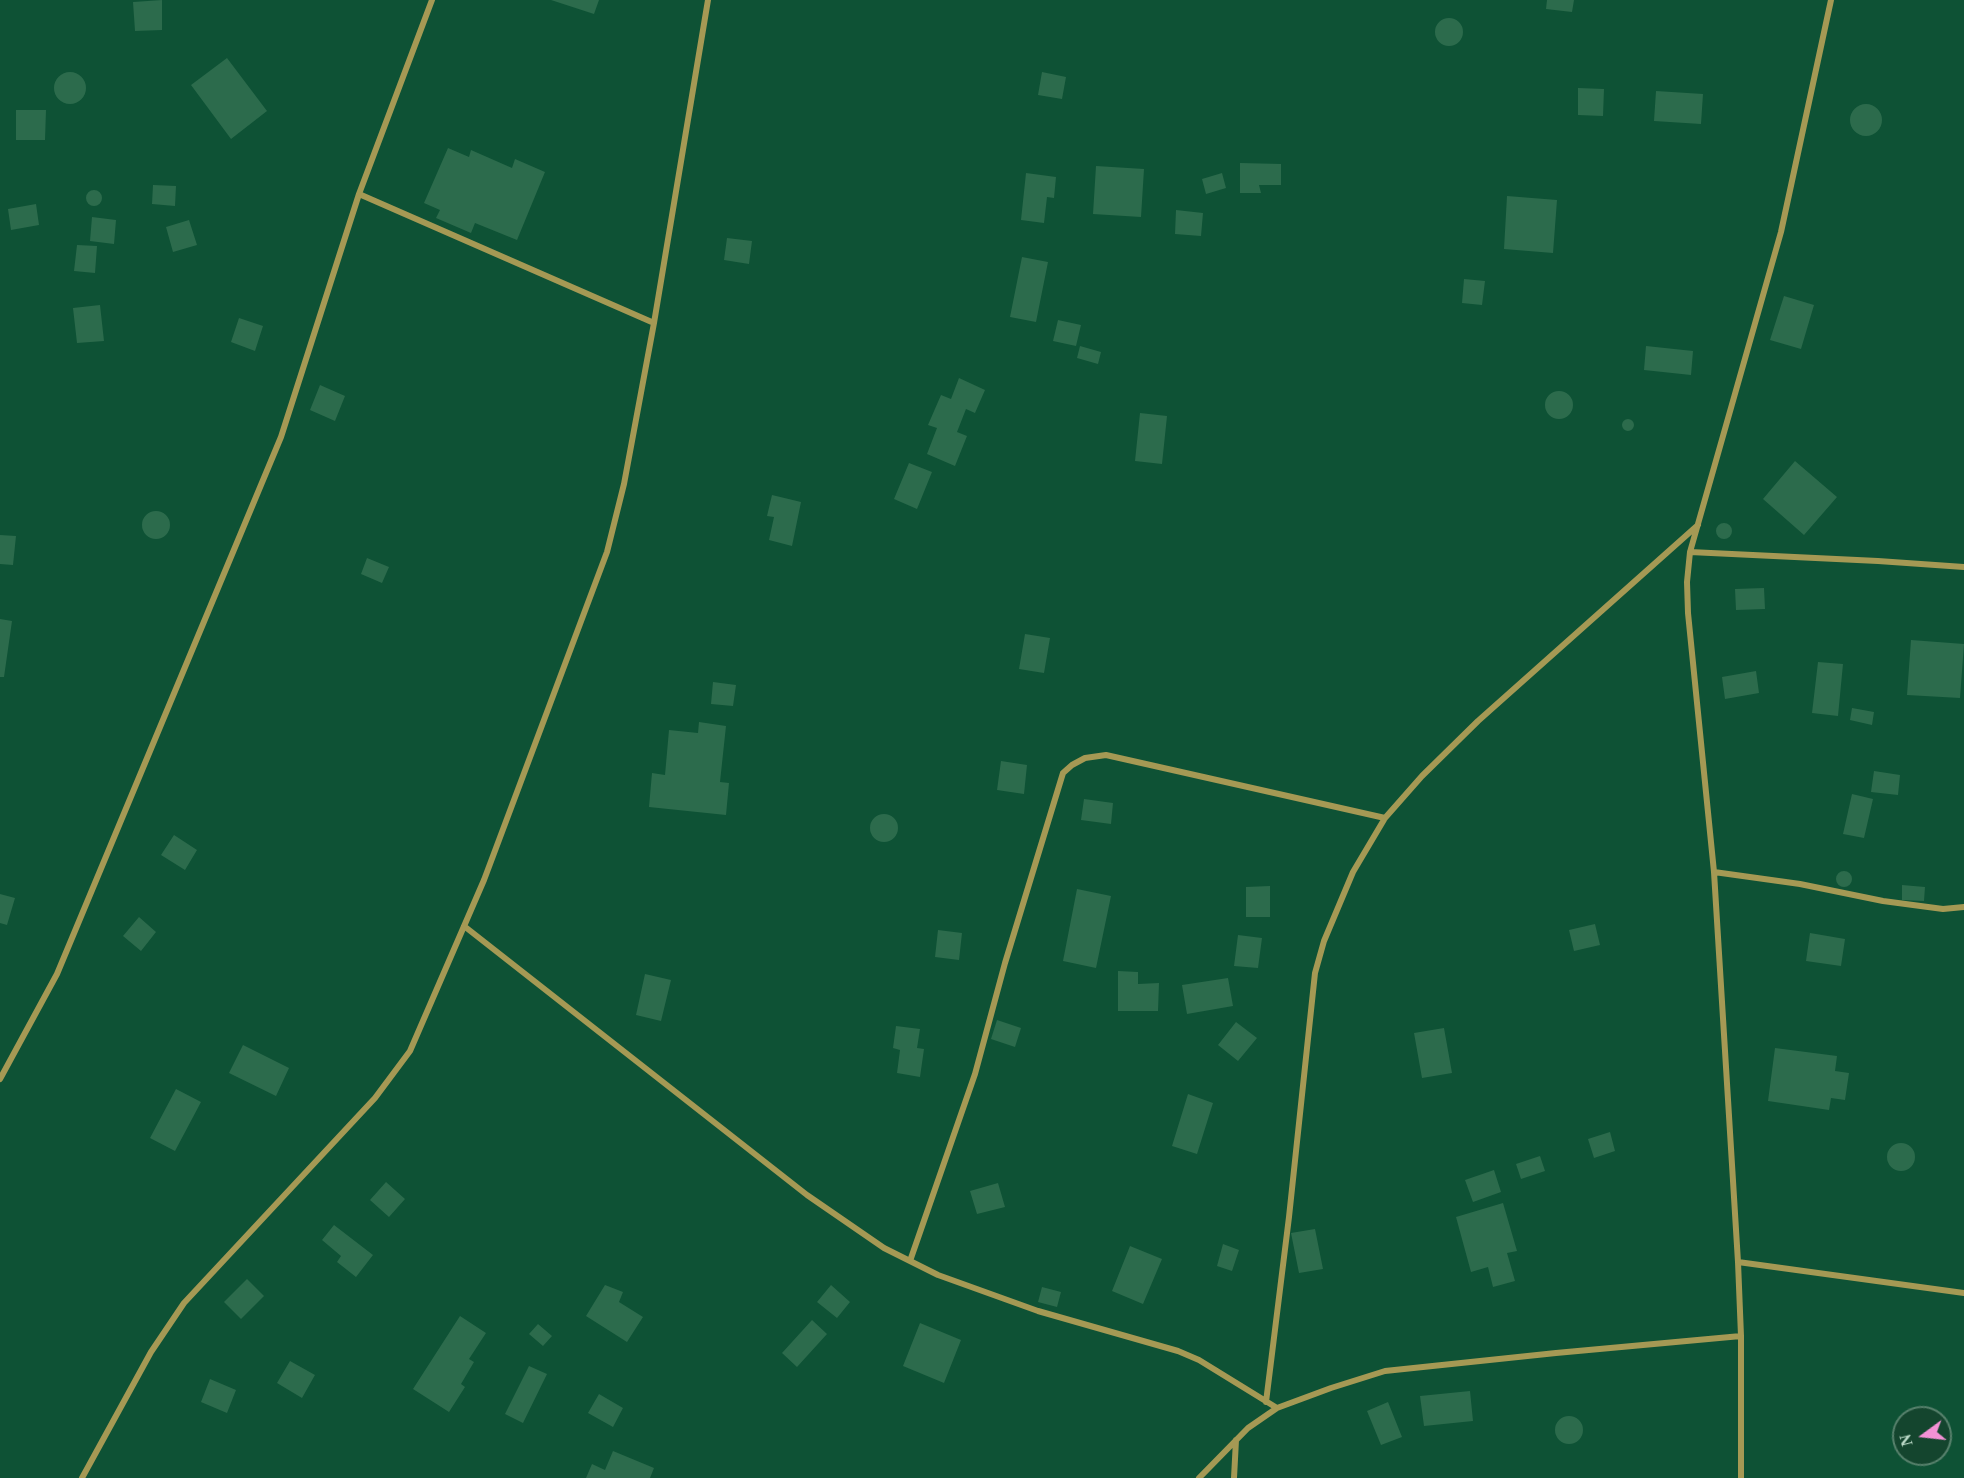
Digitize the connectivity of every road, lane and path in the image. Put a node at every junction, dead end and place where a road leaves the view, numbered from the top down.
1 (432, 0) edge
2 (708, 0) edge
3 (1831, 0) edge
4 (359, 194) junction
5 (654, 323) junction
6 (1699, 525) junction
7 (1690, 552) junction
8 (1964, 567) edge
9 (1385, 818) junction
10 (1714, 872) junction
11 (1964, 907) edge
12 (464, 926) junction
13 (0, 1079) edge
14 (910, 1261) junction
15 (1738, 1262) junction
16 (1964, 1293) edge
17 (1741, 1336) junction
18 (1266, 1402) junction
19 (1277, 1408) junction
20 (1236, 1440) junction
21 (82, 1478) edge
22 (1199, 1478) edge
23 (1234, 1478) edge
24 (1741, 1478) edge

1 - 4 street
2 - 5 street
3 - 6 street
4 - 5 street
4 - 13 street
5 - 12 street
6 - 7 street
6 - 9 street
7 - 8 street
7 - 10 street
9 - 14 street
9 - 18 street
10 - 11 street
10 - 15 street
12 - 14 street
12 - 21 street
14 - 18 street
15 - 16 street
15 - 17 street
17 - 19 street
17 - 24 street
18 - 19 street
19 - 20 street
20 - 22 street
20 - 23 street

